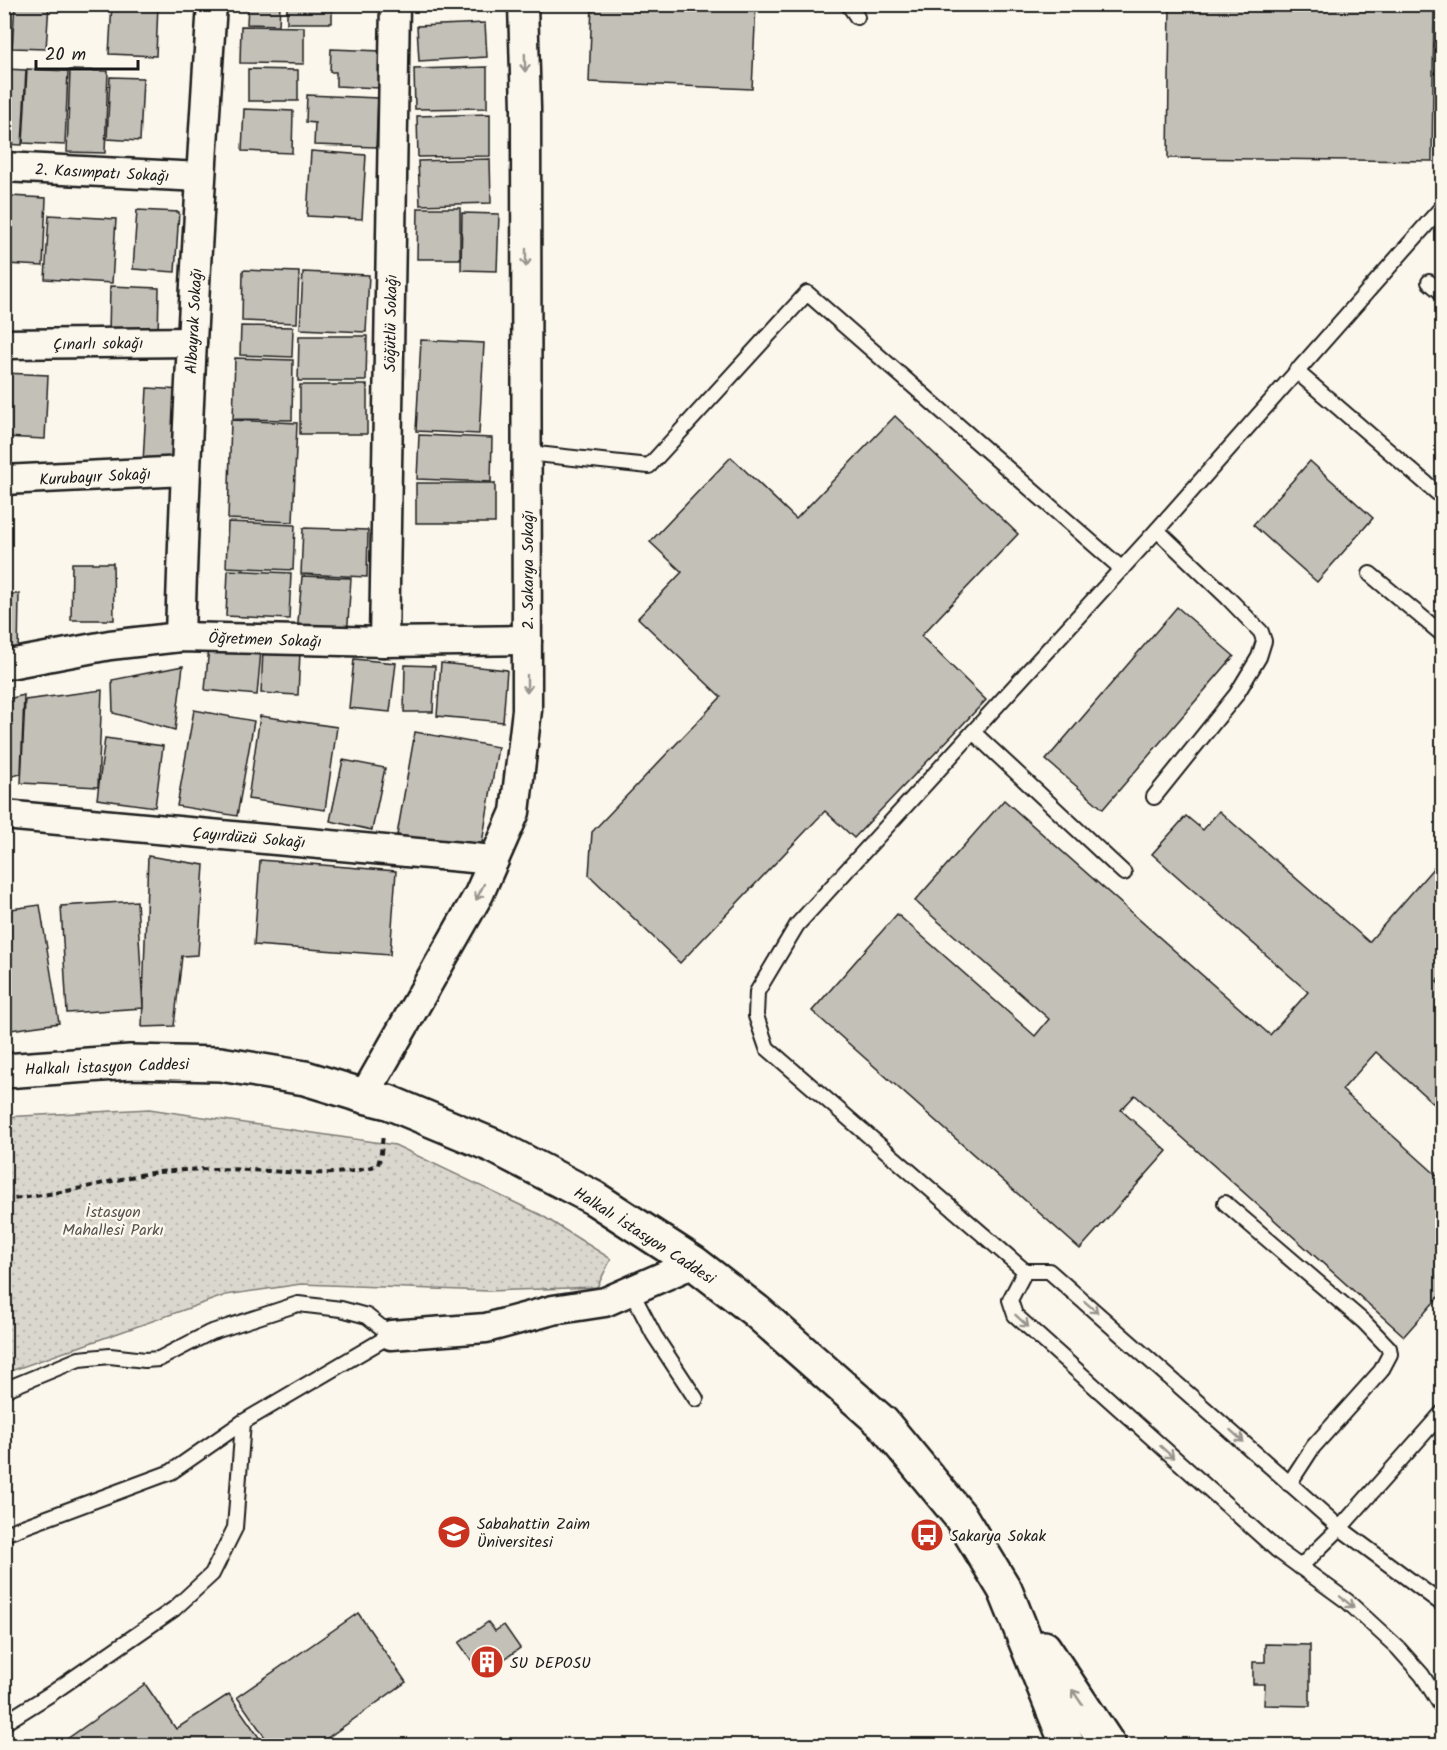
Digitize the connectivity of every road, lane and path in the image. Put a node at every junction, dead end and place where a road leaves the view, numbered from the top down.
1 (212, 4) edge
2 (395, 4) edge
3 (523, 4) edge
4 (848, 4) edge
5 (857, 17) dead end
6 (4, 167) edge
7 (200, 177) junction
8 (1443, 207) edge
9 (1429, 282) dead end
10 (1443, 293) edge
11 (192, 342) junction
12 (4, 345) edge
13 (1296, 371) junction
14 (527, 453) junction
15 (185, 471) junction
16 (4, 480) edge
17 (1443, 497) edge
18 (1156, 530) junction
19 (1122, 569) junction
20 (1370, 574) dead end
21 (1443, 634) edge
22 (180, 637) junction
23 (527, 640) junction
24 (384, 642) junction
25 (4, 665) edge
26 (973, 732) junction
27 (1154, 797) dead end
28 (4, 814) edge
29 (494, 860) junction
30 (1124, 873) dead end
31 (4, 1071) edge
32 (376, 1099) junction
33 (4, 1200) edge
34 (1225, 1203) dead end
35 (694, 1263) junction
36 (1025, 1271) junction
37 (631, 1291) junction
38 (391, 1335) junction
39 (4, 1390) edge
40 (696, 1399) dead end
41 (1443, 1413) edge
42 (243, 1422) junction
43 (1289, 1484) junction
44 (1340, 1528) junction
45 (4, 1534) edge
46 (1300, 1567) junction
47 (1005, 1590) junction
48 (1443, 1604) edge
49 (1443, 1707) edge
50 (4, 1723) edge
51 (1068, 1746) edge
52 (1109, 1746) edge

1 - 7 street, Albayrak Sokağı
2 - 24 street, Söğütlü Sokağı
3 -> 14 street, 2. Sakarya Sokağı
4 - 5 lane
6 - 7 street, 2. Kasımpatı Sokağı
7 - 11 street, Albayrak Sokağı
8 - 13 lane
9 - 10 lane
11 - 12 street, Çınarlı sokağı
11 - 15 street, Albayrak Sokağı
13 - 17 lane
13 - 18 lane
14 - 19 lane
14 - 23 street, 2. Sakarya Sokağı
15 - 16 street, Kurubayır Sokağı
15 - 22 street, Albayrak Sokağı
18 - 19 lane
18 - 27 lane
19 - 26 lane
20 - 21 lane
22 - 24 street, Öğretmen Sokağı
22 - 25 street, Öğretmen Sokağı
23 - 24 street, Öğretmen Sokağı
23 -> 29 street, 2. Sakarya Sokağı
26 - 30 lane
26 - 36 lane
28 - 29 street, Çayırdüzü Sokağı
29 -> 32 street, 2. Sakarya Sokağı
31 - 32 main road, Halkalı İstasyon Caddesi
32 - 33 path
32 - 35 main road, Halkalı İstasyon Caddesi
34 - 43 lane
35 - 37 street
35 - 47 main road, Halkalı İstasyon Caddesi
36 -> 43 lane
36 -> 46 lane
37 - 38 street
37 - 40 lane
38 - 39 lane
38 - 42 lane
41 - 44 lane
42 - 45 lane
42 - 50 lane
43 - 44 lane
44 - 46 lane
44 - 48 lane
46 -> 49 lane
47 - 51 main road, Halkalı İstasyon Caddesi
52 -> 47 main road

